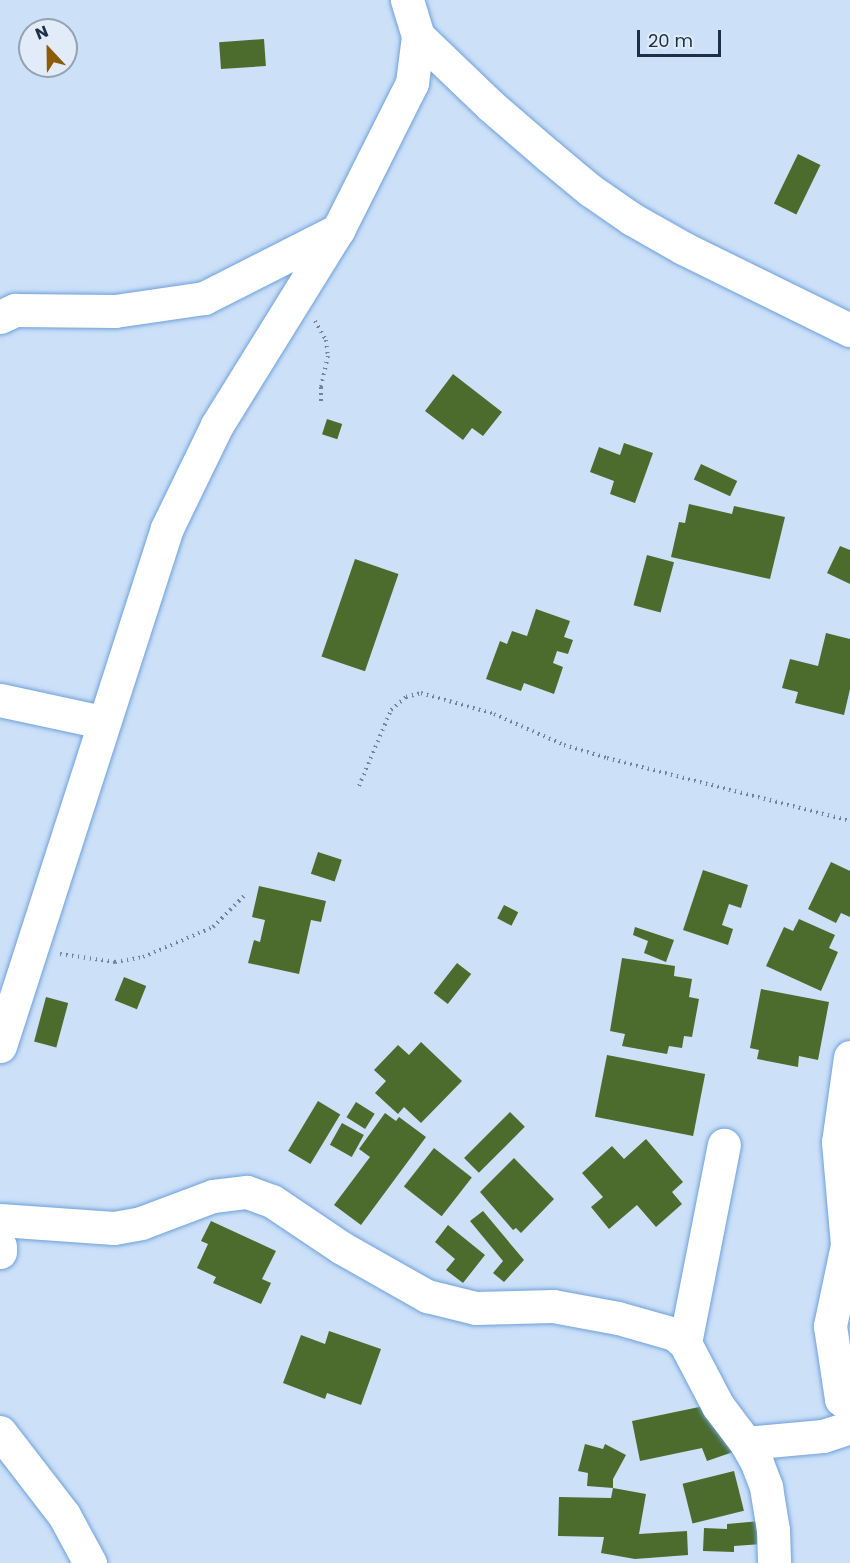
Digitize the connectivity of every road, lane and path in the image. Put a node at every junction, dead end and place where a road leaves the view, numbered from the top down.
1 (407, 0) edge
2 (418, 36) junction
3 (338, 230) junction
4 (297, 300) junction
5 (0, 316) edge
6 (850, 330) edge
7 (321, 401) dead end
8 (0, 700) edge
9 (103, 722) junction
10 (359, 786) dead end
11 (850, 821) edge
12 (246, 894) dead end
13 (34, 945) junction
14 (0, 1046) edge
15 (850, 1057) edge
16 (724, 1144) dead end
17 (0, 1220) edge
18 (0, 1246) edge
19 (0, 1252) edge
20 (686, 1343) junction
21 (850, 1406) edge
22 (850, 1427) edge
23 (0, 1432) edge
24 (746, 1443) junction
25 (90, 1563) edge
26 (774, 1563) edge

1 - 2 street
2 - 3 street
2 - 6 street
3 - 4 street
3 - 5 street
4 - 7 path
4 - 9 street
8 - 9 street
9 - 13 street
10 - 11 path
12 - 13 path
13 - 14 street
15 - 21 street
16 - 20 street
17 - 20 street
18 - 19 street
20 - 24 street
22 - 24 street
23 - 25 street
24 - 26 street

